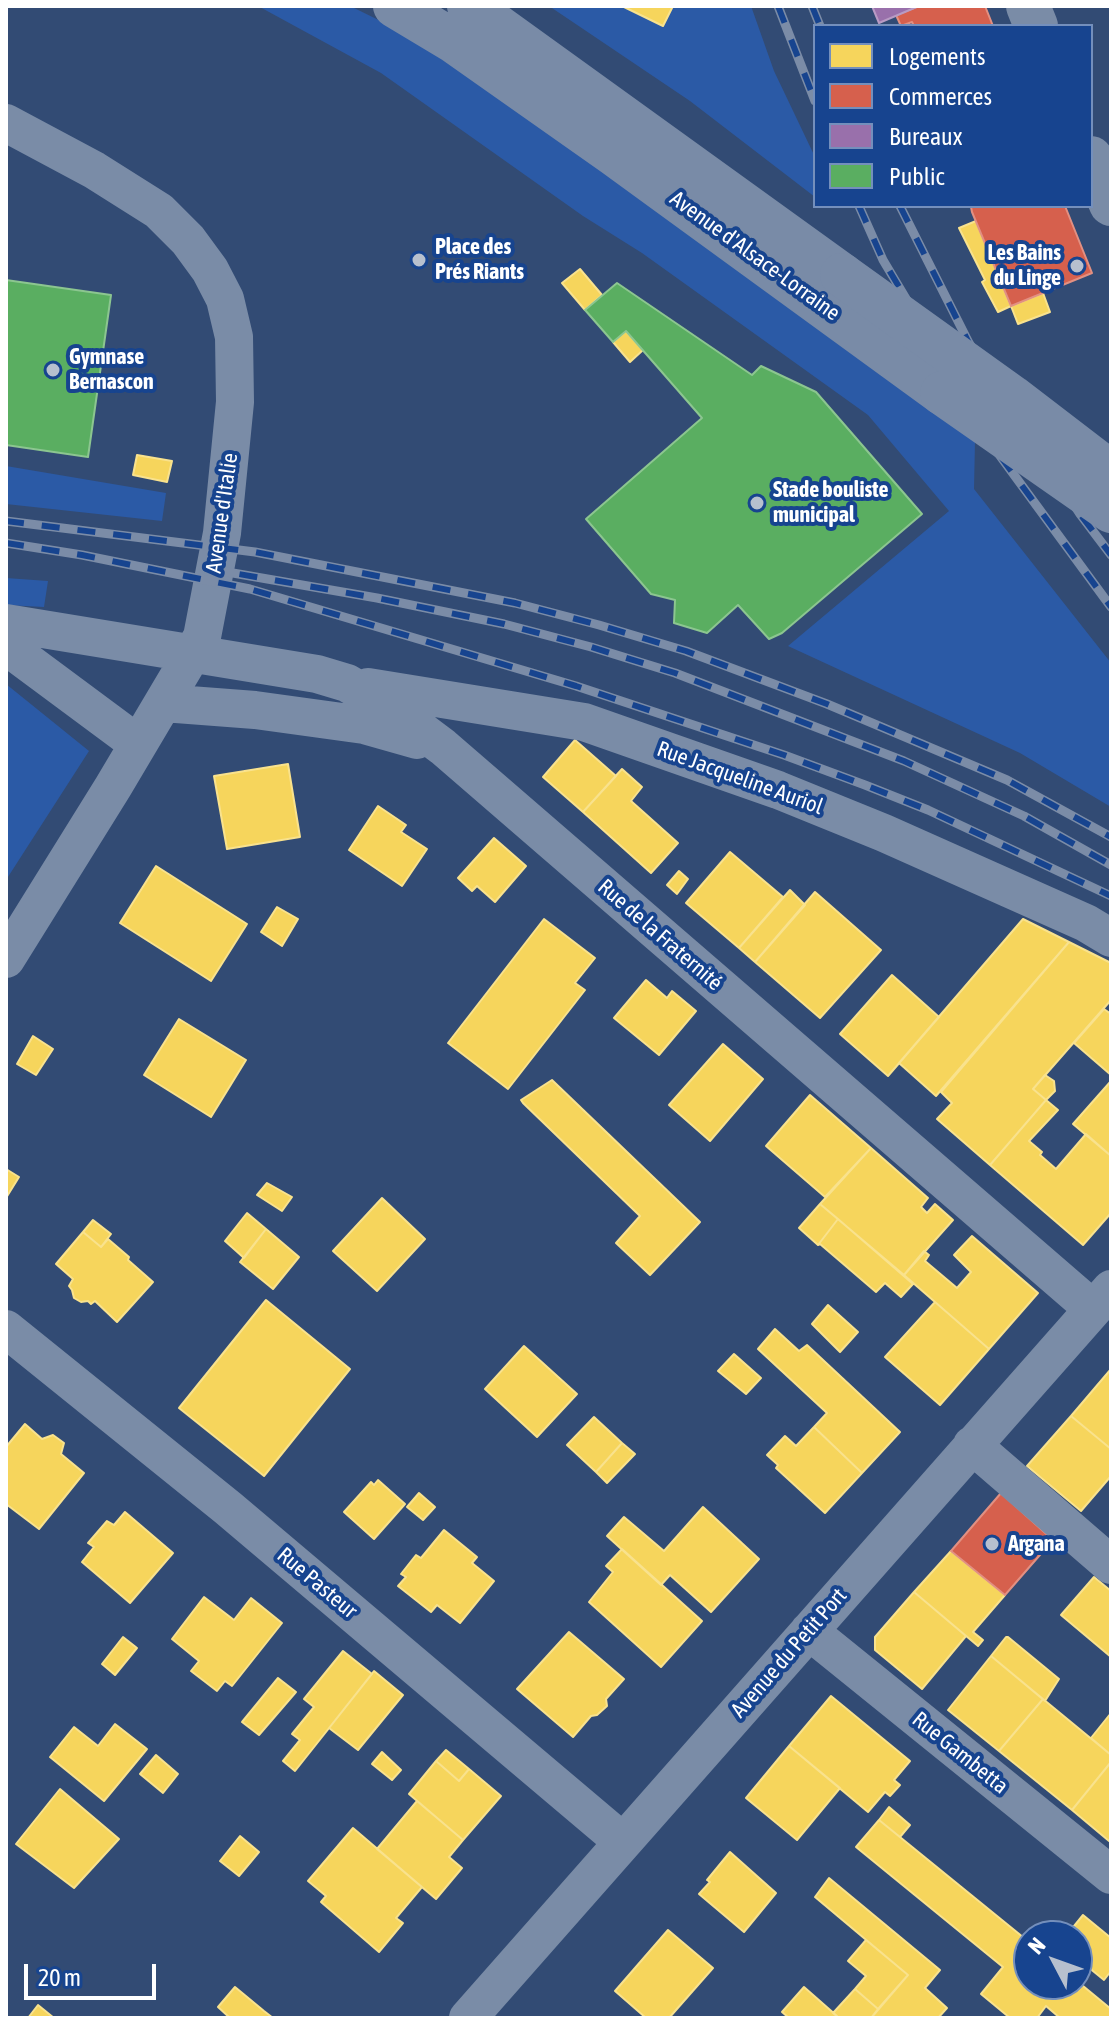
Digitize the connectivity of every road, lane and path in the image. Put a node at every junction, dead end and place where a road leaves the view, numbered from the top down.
1 (395, 6) edge
2 (469, 6) edge
3 (6, 123) edge
4 (1093, 163) edge
5 (1111, 204) edge
6 (1111, 473) edge
7 (1111, 511) edge
8 (6, 623) edge
9 (6, 646) edge
10 (192, 655) junction
11 (347, 683) junction
12 (163, 703) junction
13 (138, 744) junction
14 (443, 747) junction
15 (1111, 938) edge
16 (6, 959) edge
17 (1102, 1299) edge
18 (6, 1329) edge
19 (972, 1445) junction
20 (1111, 1565) edge
21 (809, 1631) junction
22 (623, 1842) junction
23 (1111, 1875) edge
24 (468, 2018) edge

1 - 7 main road, Avenue d'Alsace-Lorraine, bridge
2 - 6 main road, Avenue d'Alsace-Lorraine, bridge
3 - 10 street, Avenue d'Italie
4 - 5 street
8 - 10 street, Rue Jacqueline Auriol
9 - 13 street
10 - 11 street, Rue Jacqueline Auriol
10 - 12 street, Avenue d'Italie
11 - 14 street, Rue Jacqueline Auriol
11 - 15 street, Rue Jacqueline Auriol
12 - 13 street, Avenue d'Italie
12 - 14 street, Rue de la Fraternité
13 - 16 street, Avenue d'Italie
14 - 17 street, Rue de la Fraternité
17 - 19 street, Avenue du Petit Port
18 - 22 street, Rue Pasteur
19 - 20 street
19 - 21 street, Avenue du Petit Port
21 - 22 street, Avenue du Petit Port
21 - 23 street, Rue Gambetta
22 - 24 street, Avenue du Petit Port

